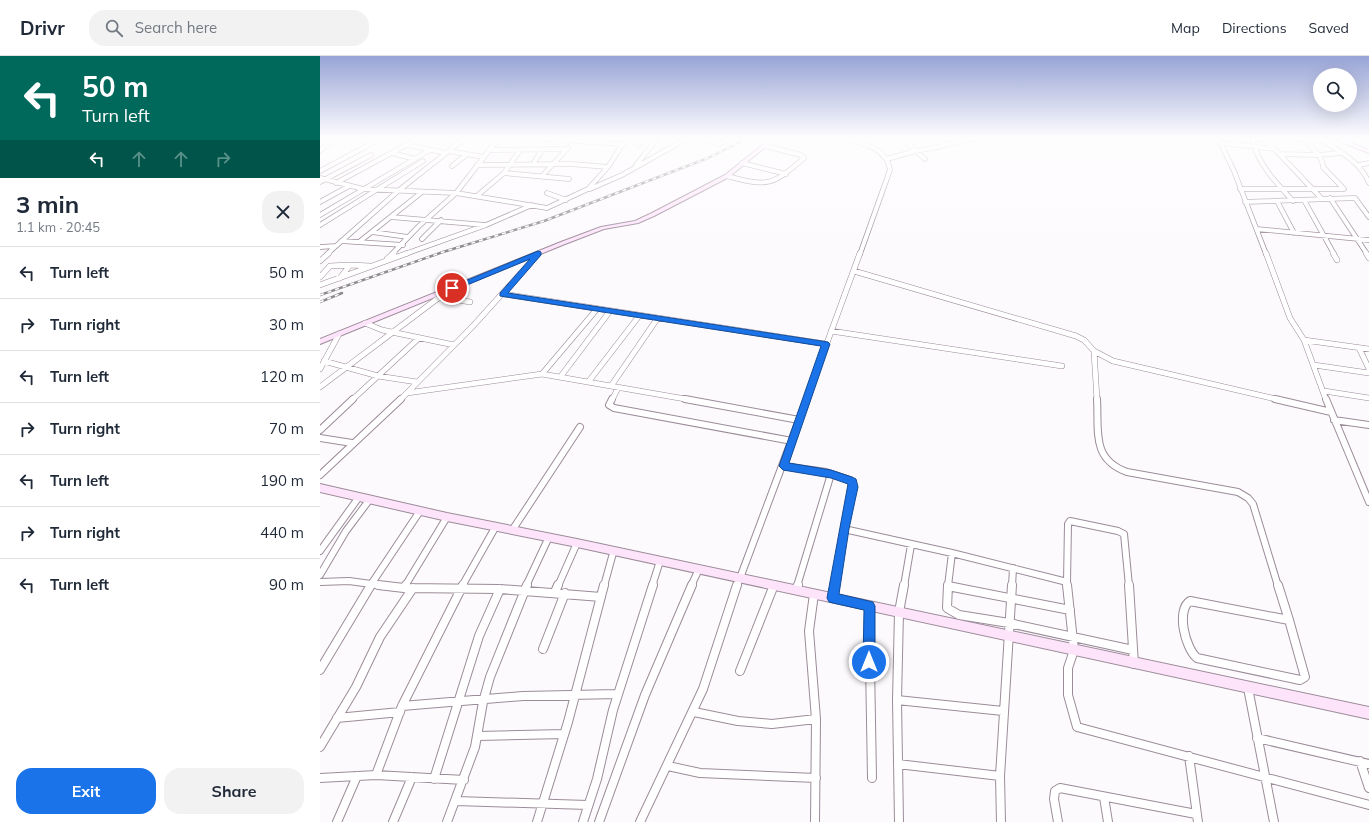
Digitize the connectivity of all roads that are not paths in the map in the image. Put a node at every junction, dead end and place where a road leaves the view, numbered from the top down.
1 (334, 175) edge
2 (352, 175) edge
3 (387, 175) edge
4 (401, 175) edge
5 (419, 175) edge
6 (470, 175) edge
7 (502, 175) edge
8 (527, 175) edge
9 (601, 175) edge
10 (623, 175) edge
11 (785, 175) edge
12 (888, 175) edge
13 (1235, 175) edge
14 (1270, 175) edge
15 (1299, 175) edge
16 (1331, 175) edge
17 (544, 176) joint
18 (727, 176) joint
19 (320, 178) edge
20 (569, 178) dead end
21 (326, 179) junction
22 (320, 182) edge
23 (336, 183) junction
24 (349, 186) junction
25 (363, 189) junction
26 (588, 189) junction
27 (1240, 189) junction
28 (1312, 189) junction
29 (377, 190) junction
30 (1283, 190) junction
31 (398, 191) junction
32 (422, 192) junction
33 (456, 193) junction
34 (546, 193) dead end
35 (478, 195) junction
36 (1330, 198) junction
37 (1322, 199) junction
38 (566, 200) junction
39 (1304, 200) junction
40 (1277, 201) junction
41 (1293, 201) junction
42 (320, 202) edge
43 (1245, 202) junction
44 (532, 205) junction
45 (320, 215) edge
46 (391, 217) junction
47 (1369, 217) edge
48 (427, 219) junction
49 (442, 220) junction
50 (320, 224) edge
51 (486, 225) junction
52 (1257, 229) junction
53 (372, 232) junction
54 (1294, 233) junction
55 (1324, 236) junction
56 (408, 237) junction
57 (1356, 239) junction
58 (422, 240) dead end
59 (1369, 240) edge
60 (341, 241) junction
61 (359, 242) junction
62 (403, 245) junction
63 (336, 246) junction
64 (320, 247) edge
65 (538, 254) junction
66 (1369, 258) edge
67 (320, 260) edge
68 (1337, 260) dead end
69 (382, 264) junction
70 (350, 265) junction
71 (376, 266) junction
72 (854, 271) junction
73 (320, 277) edge
74 (340, 278) junction
75 (320, 285) edge
76 (503, 294) junction
77 (470, 302) dead end
78 (597, 309) junction
79 (610, 311) junction
80 (639, 316) junction
81 (656, 319) junction
82 (365, 323) junction
83 (831, 331) junction
84 (394, 333) junction
85 (339, 334) junction
86 (419, 338) junction
87 (1304, 340) junction
88 (320, 342) edge
89 (826, 344) junction
90 (454, 345) junction
91 (1359, 348) junction
92 (1369, 349) edge
93 (1094, 352) junction
94 (324, 361) junction
95 (331, 364) junction
96 (1314, 365) junction
97 (1062, 366) dead end
98 (346, 368) junction
99 (320, 369) edge
100 (1369, 369) edge
101 (1369, 373) edge
102 (542, 374) junction
103 (378, 376) junction
104 (561, 376) junction
105 (589, 381) junction
106 (417, 382) junction
107 (611, 386) junction
108 (320, 387) edge
109 (618, 388) junction
110 (1324, 391) junction
111 (407, 393) junction
112 (1369, 398) edge
113 (1331, 412) junction
114 (799, 420) junction
115 (1334, 420) junction
116 (1369, 425) edge
117 (580, 427) dead end
118 (320, 430) edge
119 (320, 438) edge
120 (792, 441) junction
121 (352, 443) junction
122 (783, 466) junction
123 (831, 474) junction
124 (320, 475) edge
125 (320, 488) edge
126 (360, 497) junction
127 (370, 499) junction
128 (1369, 502) edge
129 (420, 511) junction
130 (447, 517) junction
131 (496, 526) junction
132 (844, 529) junction
133 (513, 530) junction
134 (548, 539) junction
135 (577, 543) junction
136 (911, 545) junction
137 (320, 551) edge
138 (614, 552) junction
139 (952, 553) junction
140 (660, 561) junction
141 (1013, 568) junction
142 (699, 570) junction
143 (320, 575) edge
144 (739, 579) junction
145 (320, 582) edge
146 (1067, 582) junction
147 (371, 584) junction
148 (774, 586) junction
149 (948, 586) junction
150 (404, 588) junction
151 (413, 588) junction
152 (461, 588) junction
153 (500, 589) junction
154 (526, 590) junction
155 (796, 590) junction
156 (555, 592) junction
157 (564, 593) junction
158 (814, 594) junction
159 (601, 597) junction
160 (833, 598) junction
161 (1010, 599) junction
162 (869, 606) junction
163 (1070, 610) junction
164 (899, 612) junction
165 (1289, 620) junction
166 (1009, 624) junction
167 (1008, 635) junction
168 (1072, 637) junction
169 (543, 649) dead end
170 (1074, 650) junction
171 (1133, 650) junction
172 (1134, 664) junction
173 (320, 670) edge
174 (740, 671) dead end
175 (1248, 688) junction
176 (618, 694) junction
177 (576, 695) junction
178 (483, 699) junction
179 (897, 700) junction
180 (458, 702) junction
181 (401, 709) junction
182 (1003, 711) junction
183 (694, 712) junction
184 (1369, 713) edge
185 (337, 718) junction
186 (816, 719) junction
187 (564, 734) junction
188 (478, 736) junction
189 (1257, 738) junction
190 (320, 747) edge
191 (1189, 756) junction
192 (1364, 762) edge
193 (898, 764) junction
194 (668, 766) junction
195 (376, 775) junction
196 (357, 776) junction
197 (1000, 776) junction
198 (412, 777) junction
199 (320, 778) edge
200 (816, 778) junction
201 (872, 778) dead end
202 (1264, 778) junction
203 (434, 779) junction
204 (464, 780) junction
205 (1369, 788) edge
206 (1104, 797) junction
207 (456, 801) junction
208 (544, 804) junction
209 (588, 805) junction
210 (1369, 806) edge
211 (1197, 818) edge
212 (337, 822) edge
213 (393, 822) edge
214 (447, 822) edge
215 (537, 822) edge
216 (583, 822) edge
217 (599, 822) edge
218 (640, 822) edge
219 (815, 822) edge
220 (899, 822) edge
221 (1001, 822) edge
222 (1058, 822) edge
223 (1108, 822) edge
224 (1274, 822) edge

1 - 21 street
2 - 23 street
3 - 25 street
4 - 29 street
5 - 31 street
6 - 33 street
7 - 35 street
8 - 17 street
9 - 26 street
10 - 26 street
11 - 18 street
12 - 72 street
13 - 27 street
14 - 30 street
15 - 28 street
16 - 28 street
17 - 20 street
18 - 65 street
19 - 21 street
21 - 22 street
21 - 23 street
23 - 24 street
24 - 25 street
24 - 42 street
25 - 29 street
25 - 45 street
26 - 38 street
27 - 30 street
27 - 43 street
28 - 30 street
28 - 37 street
29 - 31 street
29 - 50 street
30 - 41 street
31 - 32 street
31 - 60 street
32 - 33 street
32 - 46 street
33 - 35 street
33 - 48 street
34 - 38 street
35 - 44 street
36 - 37 street
36 - 47 street
36 - 57 street
37 - 39 street
38 - 44 street
39 - 41 street
39 - 55 street
40 - 41 street
40 - 43 street
40 - 54 street
43 - 52 street
44 - 51 street
46 - 48 street
46 - 53 street
48 - 49 street
48 - 56 street
49 - 51 street
49 - 58 street
51 - 69 street
52 - 54 street
52 - 87 street
53 - 56 street
53 - 61 street
54 - 55 street
55 - 57 street
55 - 68 street
56 - 62 street
57 - 59 street
57 - 66 street
60 - 61 street
60 - 63 street
61 - 62 street
62 - 69 street
63 - 64 street
63 - 67 street
65 - 76 street
65 - 82 street
69 - 71 street
70 - 71 street
70 - 73 street
70 - 74 street
71 - 74 street
72 - 83 street
72 - 93 street
74 - 75 street
76 - 78 street
76 - 90 street
77 - 84 street
78 - 79 street
78 - 102 street
79 - 80 street
79 - 104 street
80 - 81 street
80 - 105 street
81 - 89 street
81 - 107 street
82 - 84 street
82 - 85 street
83 - 89 street
83 - 97 street
84 - 86 street
84 - 98 street
85 - 88 street
85 - 94 street
86 - 90 street
86 - 103 street
87 - 91 street
87 - 96 street
89 - 114 street
90 - 106 street
91 - 92 street
91 - 100 street
93 - 113 street
93 - 165 street
94 - 95 street
94 - 99 street
95 - 98 street
95 - 99 street
96 - 101 street
96 - 110 street
98 - 103 street
98 - 108 street
102 - 104 street
102 - 111 street
103 - 106 street
103 - 118 street
104 - 105 street
105 - 107 street
106 - 111 street
107 - 109 street
109 - 114 street
109 - 120 street
110 - 112 street
110 - 113 street
111 - 121 street
113 - 115 street
114 - 120 street
115 - 116 street
115 - 128 street
117 - 133 street
119 - 121 street
120 - 122 street
121 - 124 street
122 - 123 street
122 - 144 street
123 - 132 street
123 - 155 street
125 - 126 street
126 - 127 street
126 - 137 street
127 - 129 street
127 - 143 street
129 - 130 street
129 - 147 street
130 - 131 street
130 - 150 street
131 - 133 street
131 - 152 street
132 - 136 street
132 - 160 street
133 - 134 street
134 - 135 street
134 - 154 street
135 - 138 street
135 - 156 street
136 - 139 street
136 - 164 street
138 - 140 street
138 - 159 street
139 - 141 street
139 - 149 street
140 - 142 street
140 - 176 street
141 - 146 street
141 - 161 street
142 - 144 street
142 - 217 street
144 - 148 street
144 - 183 street
145 - 147 street
146 - 163 street
146 - 171 street
147 - 150 street
147 - 173 street
148 - 155 street
148 - 174 street
149 - 161 street
149 - 166 street
150 - 151 street
151 - 152 street
151 - 185 street
152 - 153 street
152 - 181 street
153 - 154 street
153 - 180 street
154 - 156 street
154 - 178 street
155 - 158 street
156 - 157 street
157 - 159 street
157 - 169 street
158 - 160 street
158 - 186 street
159 - 177 street
160 - 162 street
161 - 163 street
161 - 166 street
162 - 164 street
162 - 201 street
163 - 168 street
164 - 167 street
164 - 179 street
165 - 165 street
166 - 167 street
166 - 168 street
167 - 170 street
167 - 182 street
168 - 170 street
168 - 171 street
170 - 172 street
170 - 191 street
171 - 172 street
172 - 175 street
175 - 184 street
175 - 189 street
176 - 177 street
176 - 209 street
177 - 178 street
177 - 187 street
178 - 180 street
178 - 188 street
179 - 182 street
179 - 193 street
180 - 181 street
180 - 203 street
181 - 185 street
181 - 195 street
182 - 197 street
183 - 186 street
183 - 194 street
185 - 190 street
186 - 200 street
187 - 188 street
187 - 208 street
188 - 204 street
189 - 192 street
189 - 202 street
191 - 202 street
191 - 211 street
192 - 205 street
193 - 197 street
193 - 220 street
194 - 200 street
194 - 218 street
195 - 196 street
195 - 198 street
196 - 199 street
196 - 212 street
197 - 221 street
198 - 203 street
198 - 213 street
200 - 219 street
202 - 210 street
202 - 224 street
203 - 204 street
204 - 207 street
206 - 211 street
206 - 222 street
206 - 223 street
207 - 208 street
207 - 214 street
208 - 209 street
208 - 215 street
209 - 216 street

